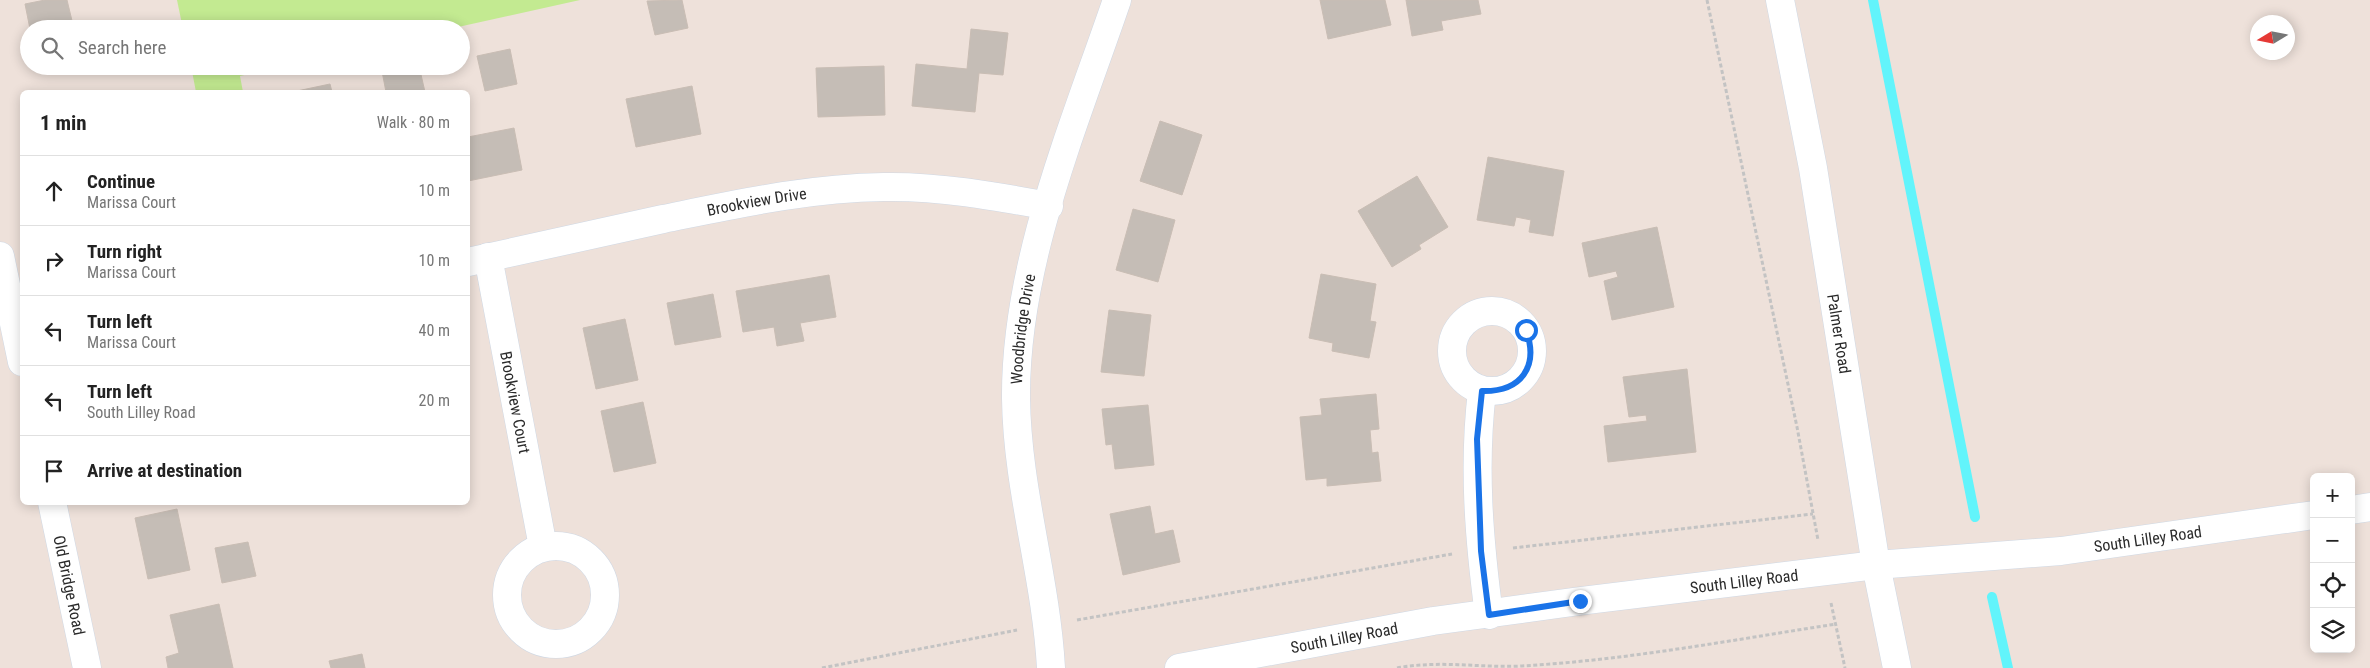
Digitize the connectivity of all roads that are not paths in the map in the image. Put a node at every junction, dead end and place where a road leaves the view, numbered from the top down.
1 (1117, 0) edge
2 (1780, 0) edge
3 (1048, 206) junction
4 (0, 256) edge
5 (478, 259) edge
6 (20, 349) edge
7 (1482, 391) dead end
8 (53, 505) edge
9 (2370, 506) edge
10 (2355, 509) edge
11 (2310, 516) edge
12 (543, 547) dead end
13 (1876, 565) junction
14 (1489, 615) junction
15 (87, 668) edge
16 (1051, 668) edge
17 (1179, 668) edge
18 (1898, 668) edge

1 - 3 street, Woodbridge Drive
2 - 13 street, Palmer Road
3 - 5 street, Brookview Drive
3 - 16 street, Woodbridge Drive
4 - 6 street
5 - 12 street, Brookview Court
7 - 14 street
8 - 15 street, Old Bridge Road
9 - 10 street
11 - 13 street, South Lilley Road
13 - 14 street, South Lilley Road
13 - 18 street, Palmer Road
14 - 17 street, South Lilley Road

